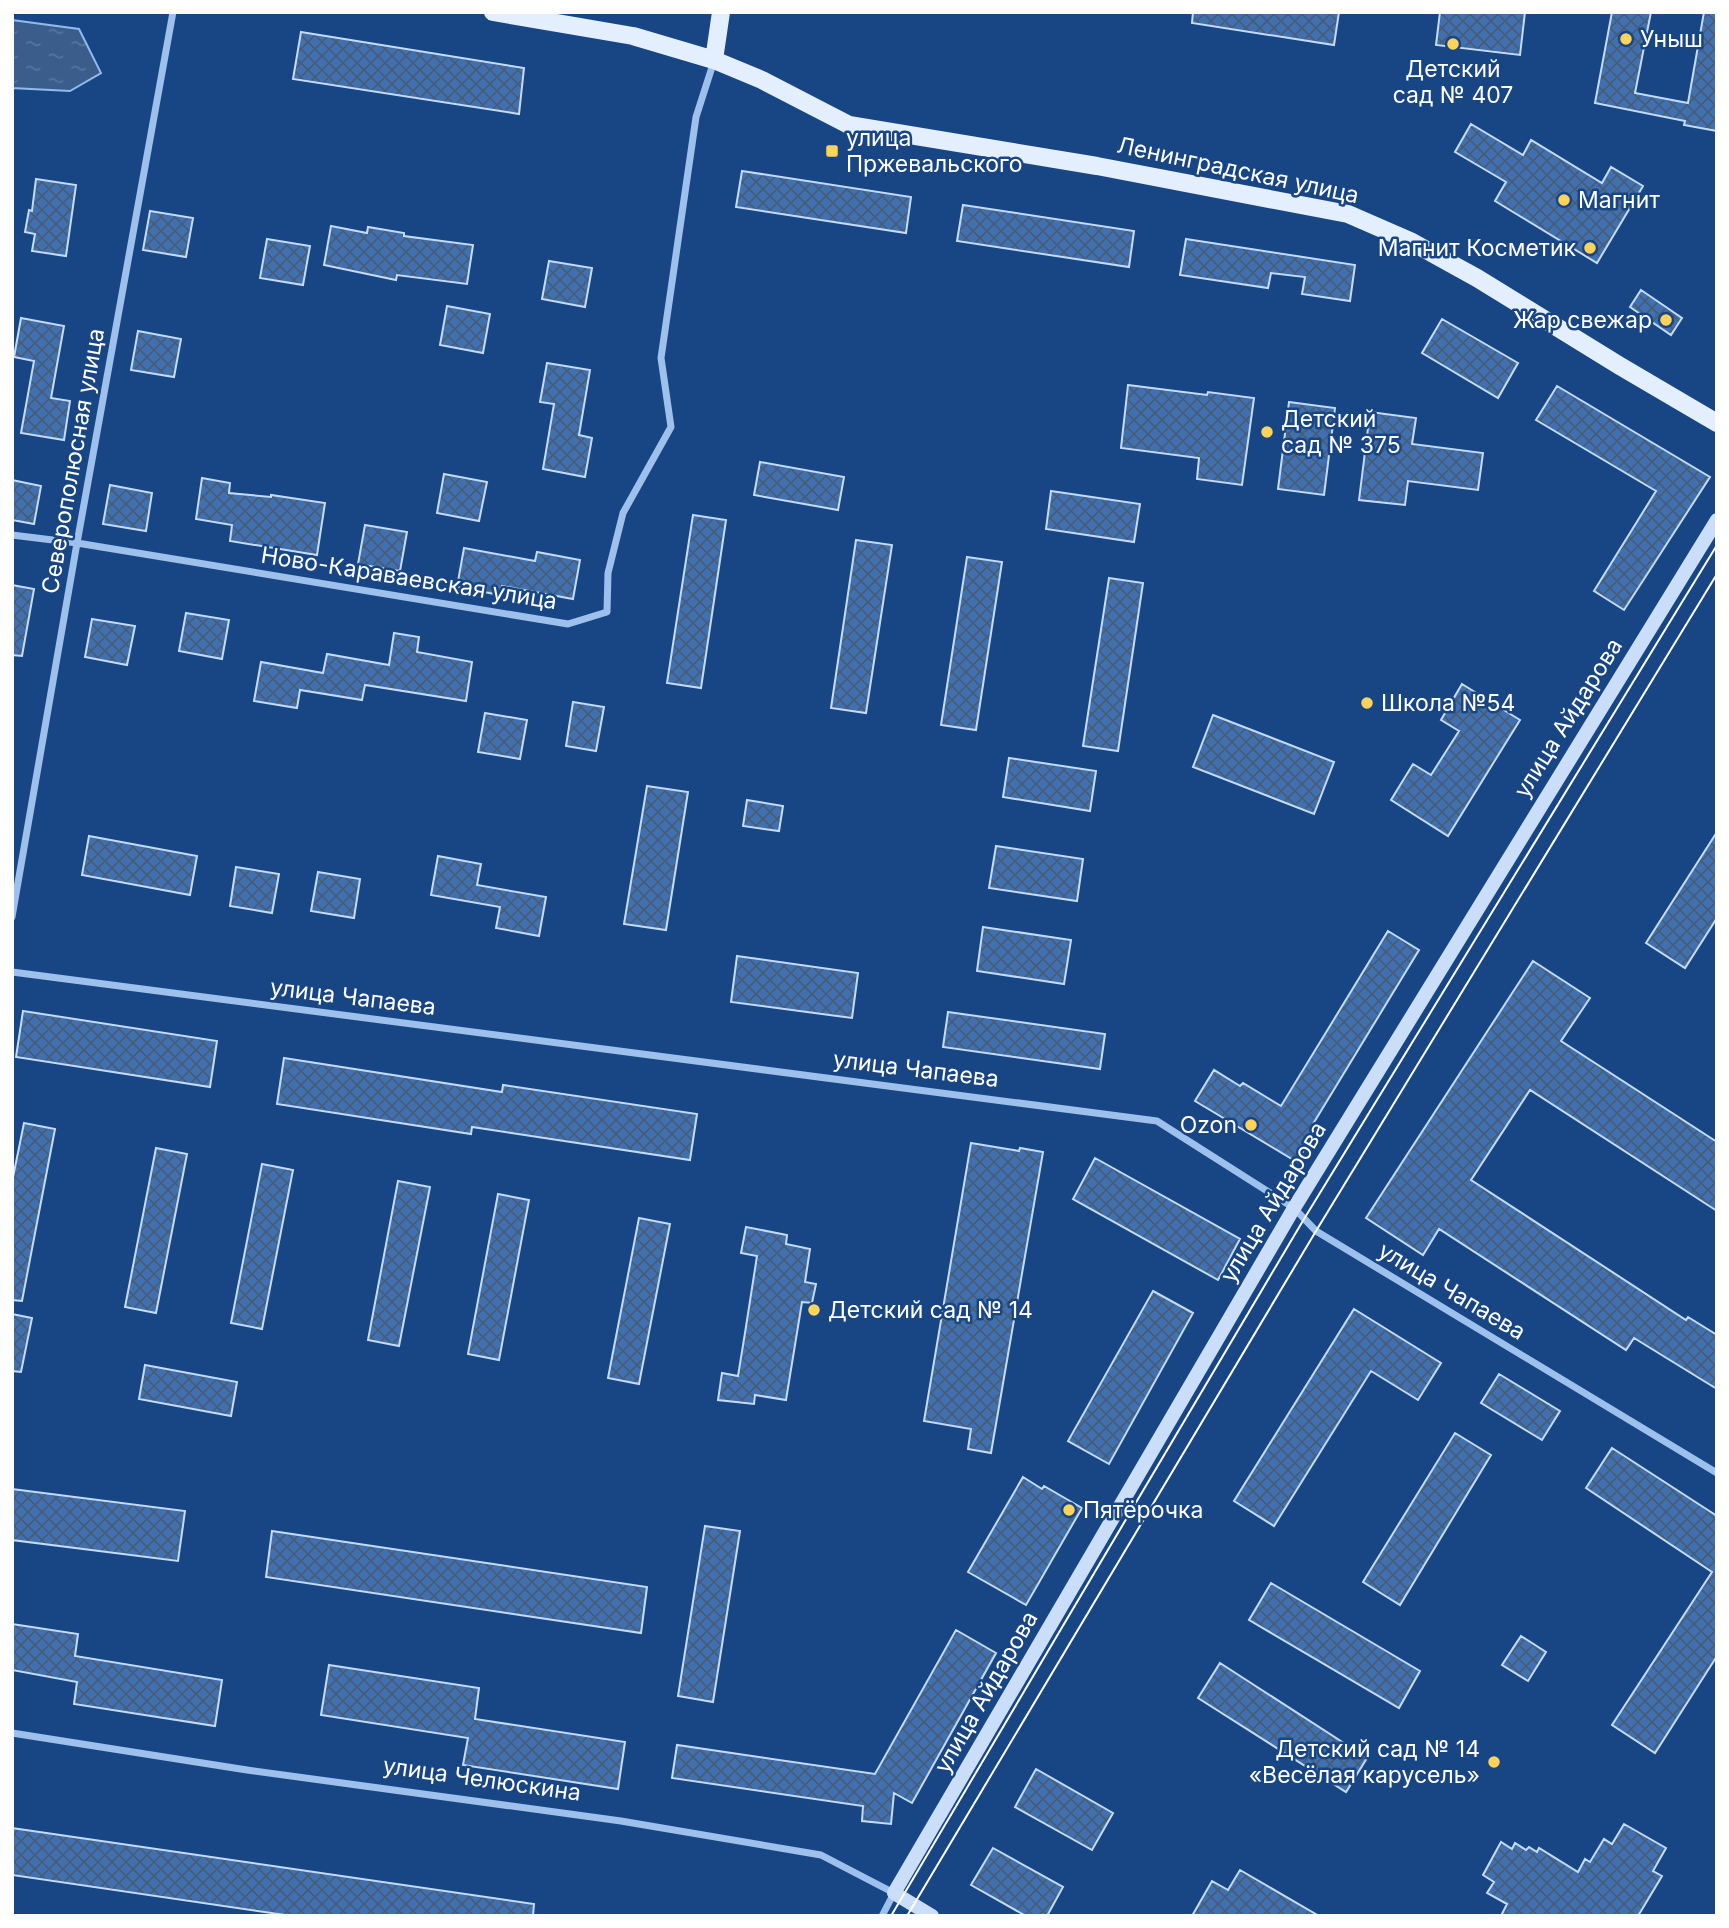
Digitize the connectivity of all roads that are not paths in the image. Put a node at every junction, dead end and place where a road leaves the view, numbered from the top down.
1 (173, 12) edge
2 (493, 12) edge
3 (721, 12) edge
4 (714, 60) junction
5 (1717, 423) edge
6 (1717, 520) edge
7 (12, 535) edge
8 (77, 542) junction
9 (12, 917) edge
10 (12, 972) edge
11 (1294, 1208) junction
12 (1717, 1473) edge
13 (12, 1733) edge
14 (894, 1893) junction
15 (882, 1916) edge
16 (932, 1916) edge

1 - 8 street, Северополюсная улица
2 - 4 main road, Ленинградская улица
3 - 4 main road
4 - 5 main road, Ленинградская улица
4 - 8 street, Ново-Караваевская улица
6 - 11 street, улица Айдарова
7 - 8 street, Ново-Караваевская улица
8 - 9 street, Северополюсная улица
10 - 11 street, улица Чапаева
11 - 12 street, улица Чапаева
11 - 14 street, улица Айдарова
13 - 14 street, улица Челюскина
14 - 15 street, улица Айдарова
14 - 16 street, улица Челюскина

